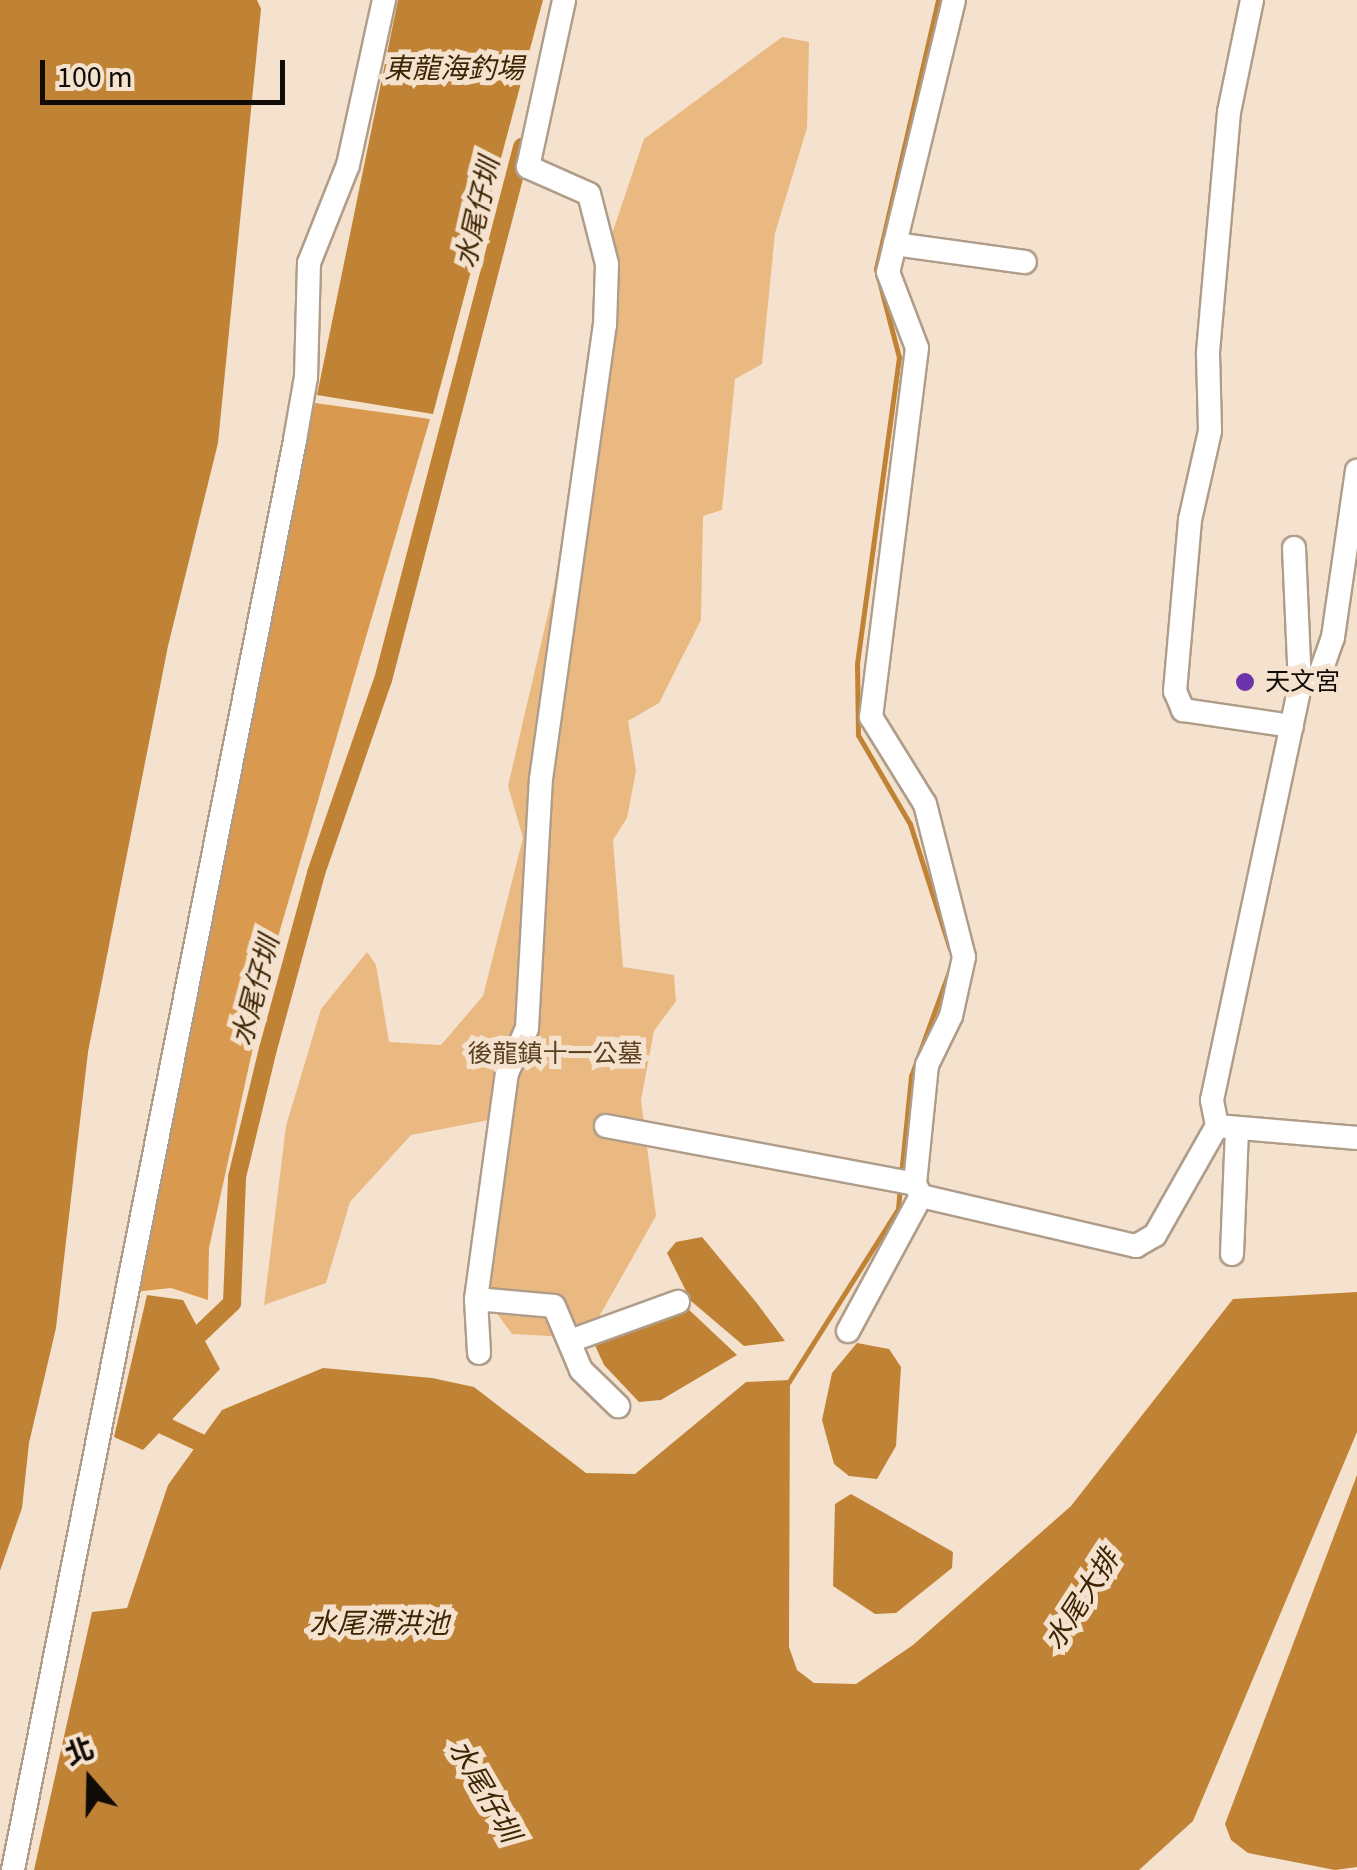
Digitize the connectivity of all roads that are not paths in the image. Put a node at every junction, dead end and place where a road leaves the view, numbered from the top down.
1 (384, 0) edge
2 (564, 0) edge
3 (954, 0) edge
4 (1252, 0) edge
5 (894, 244) junction
6 (1025, 262) dead end
7 (1357, 471) edge
8 (1294, 548) dead end
9 (1300, 685) junction
10 (1292, 726) junction
11 (606, 1126) dead end
12 (1227, 1128) junction
13 (1357, 1138) edge
14 (909, 1186) junction
15 (1232, 1254) dead end
16 (476, 1299) junction
17 (678, 1302) dead end
18 (848, 1331) dead end
19 (570, 1341) junction
20 (479, 1353) dead end
21 (618, 1406) dead end
22 (13, 1870) edge

1 - 22 street
2 - 16 street
3 - 5 street
4 - 10 street
5 - 6 street
5 - 14 street
7 - 9 street
8 - 9 street
9 - 10 street
10 - 12 street
11 - 14 street
12 - 13 street
12 - 14 street
12 - 15 street
14 - 18 street
16 - 19 street
16 - 20 street
17 - 19 street
19 - 21 street

